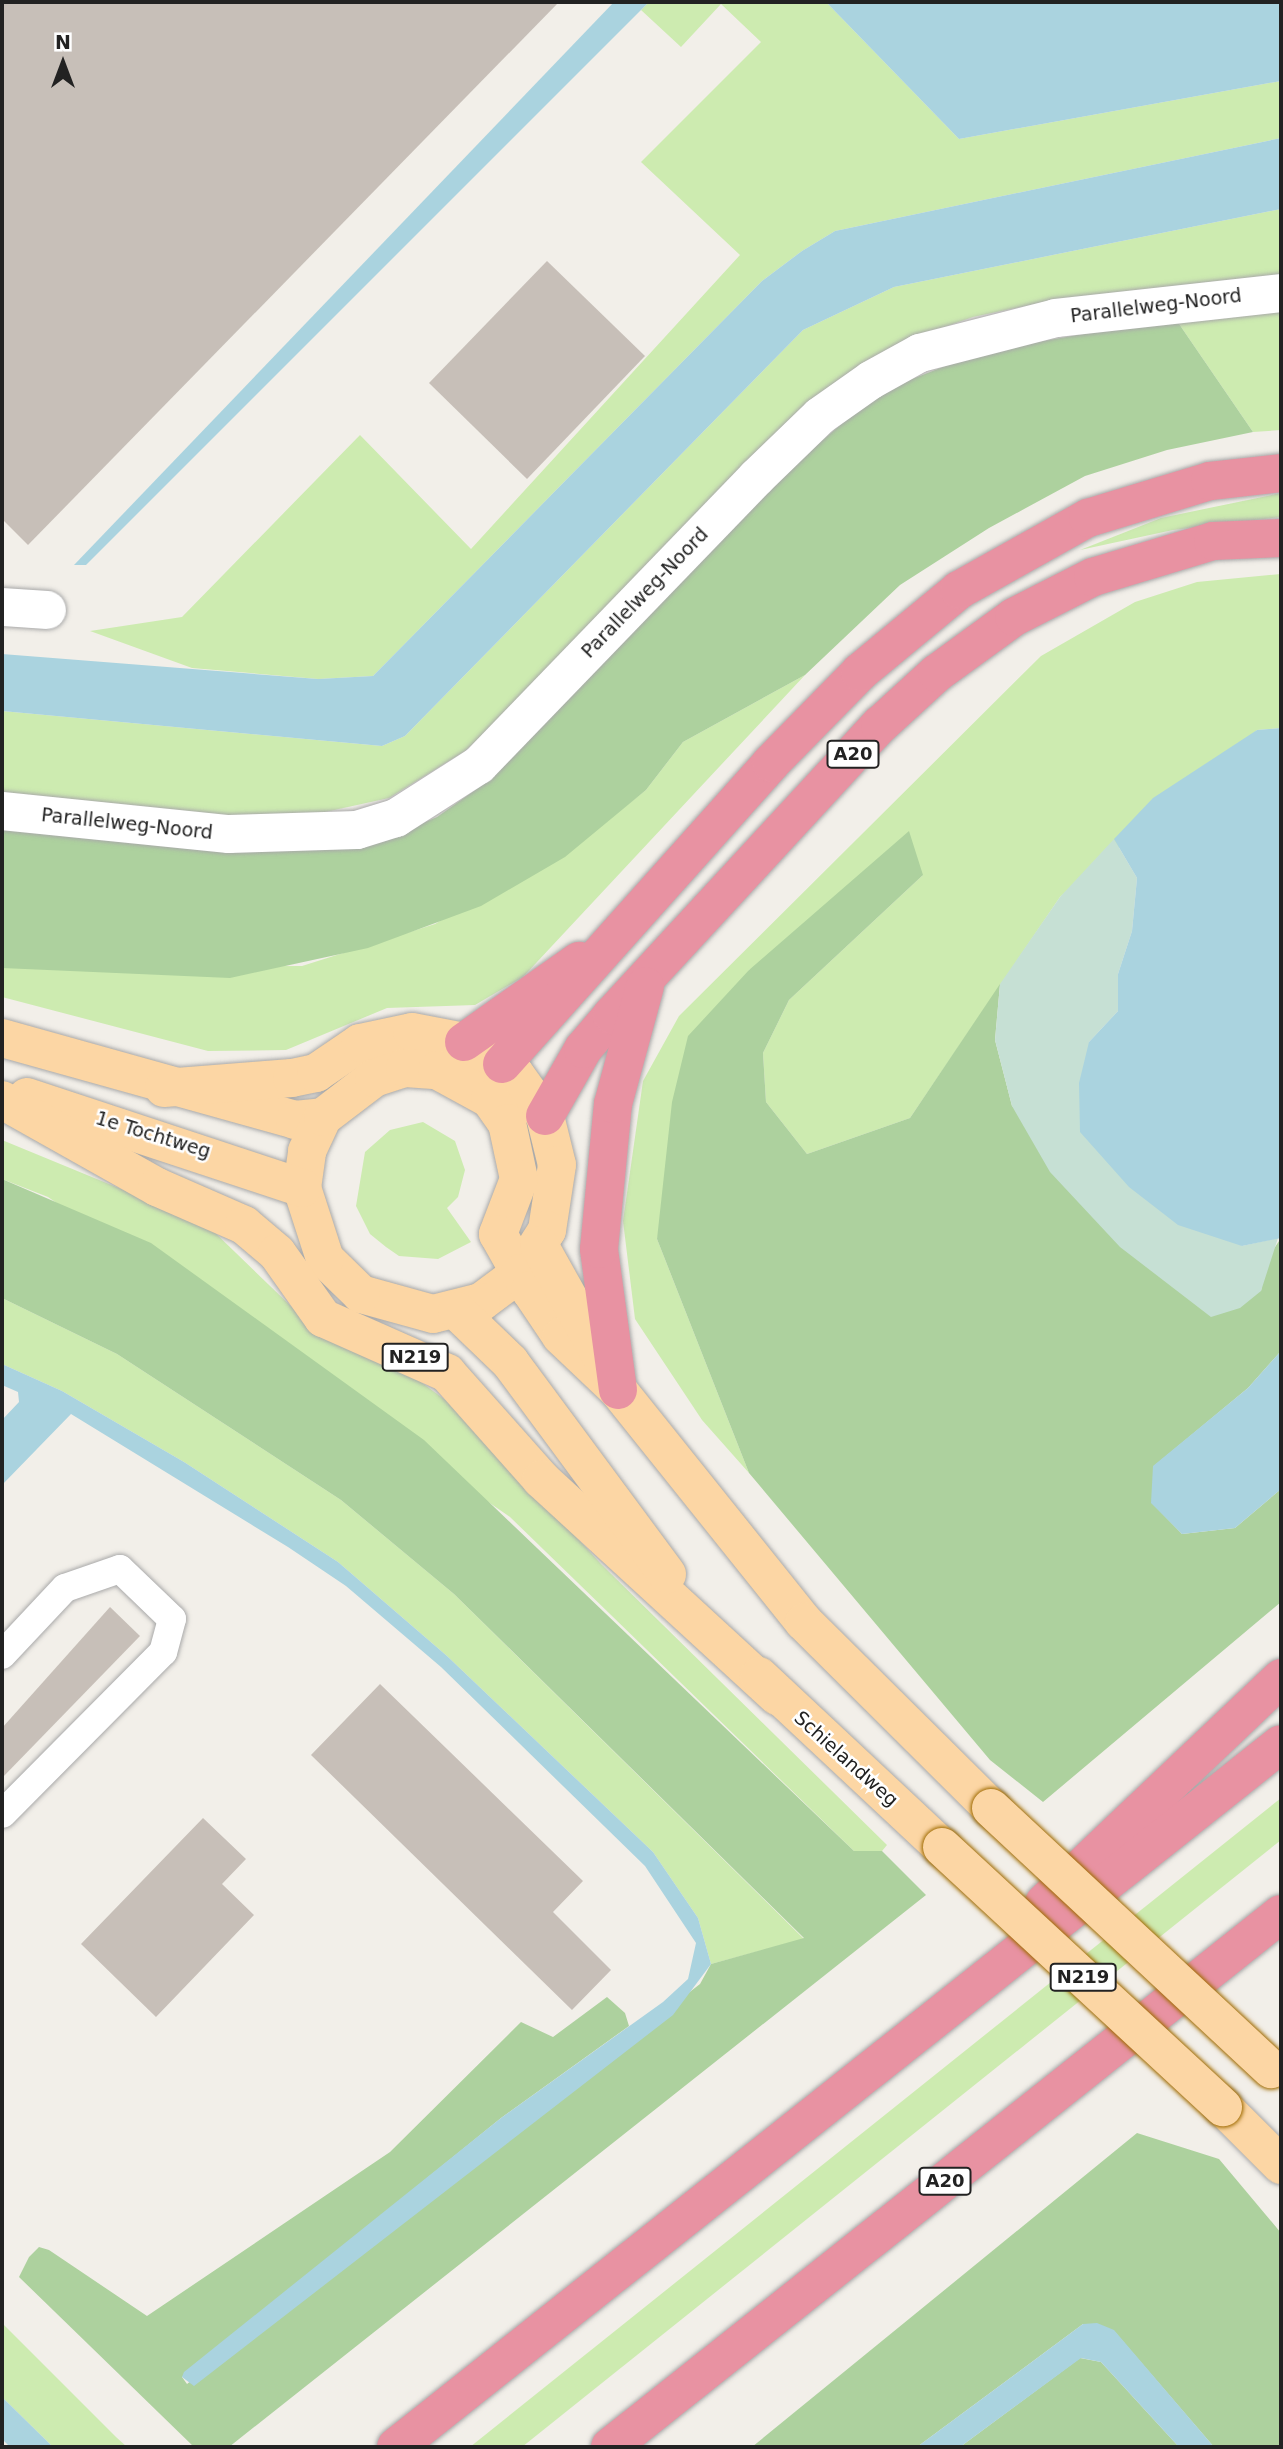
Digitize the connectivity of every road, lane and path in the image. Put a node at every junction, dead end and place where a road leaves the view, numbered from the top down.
1 (1281, 293) edge
2 (1281, 473) edge
3 (1281, 538) edge
4 (2, 607) edge
5 (47, 610) dead end
6 (2, 811) edge
7 (611, 942) junction
8 (649, 974) junction
9 (2, 1038) edge
10 (464, 1042) junction
11 (502, 1064) junction
12 (467, 1082) junction
13 (164, 1088) junction
14 (2, 1090) edge
15 (2, 1100) edge
16 (545, 1116) junction
17 (323, 1117) junction
18 (302, 1188) junction
19 (529, 1259) junction
20 (457, 1311) junction
21 (618, 1390) junction
22 (2, 1654) edge
23 (1281, 1678) edge
24 (777, 1696) junction
25 (1281, 1744) edge
26 (2, 1814) edge
27 (1281, 1914) edge
28 (1276, 2073) edge
29 (860, 2077) junction
30 (1281, 2165) edge
31 (396, 2447) edge
32 (610, 2447) edge

1 - 6 street, Parallelweg-Noord
2 - 7 highway, A20
3 - 8 highway, A20
4 - 5 street
7 - 10 highway, A20
7 - 11 highway, A20
8 - 16 highway, A20
8 - 21 highway, A20
9 - 13 main road
10 - 11 main road
10 - 13 main road
11 - 12 main road
11 - 16 main road
12 - 17 main road, N219
12 - 19 main road, N219
13 - 17 main road
14 - 18 main road, 1e Tochtweg
15 - 24 main road, N219
16 - 19 main road
17 - 18 main road, N219
18 - 20 main road, N219
19 - 20 main road
19 - 21 main road, N219
20 - 24 main road, Schielandweg / N219
21 - 28 main road, N219, bridge
22 - 26 lane
23 - 29 highway
24 - 30 main road, Schielandweg / N219, bridge
25 - 29 highway
27 - 32 highway, A20
29 - 31 highway

